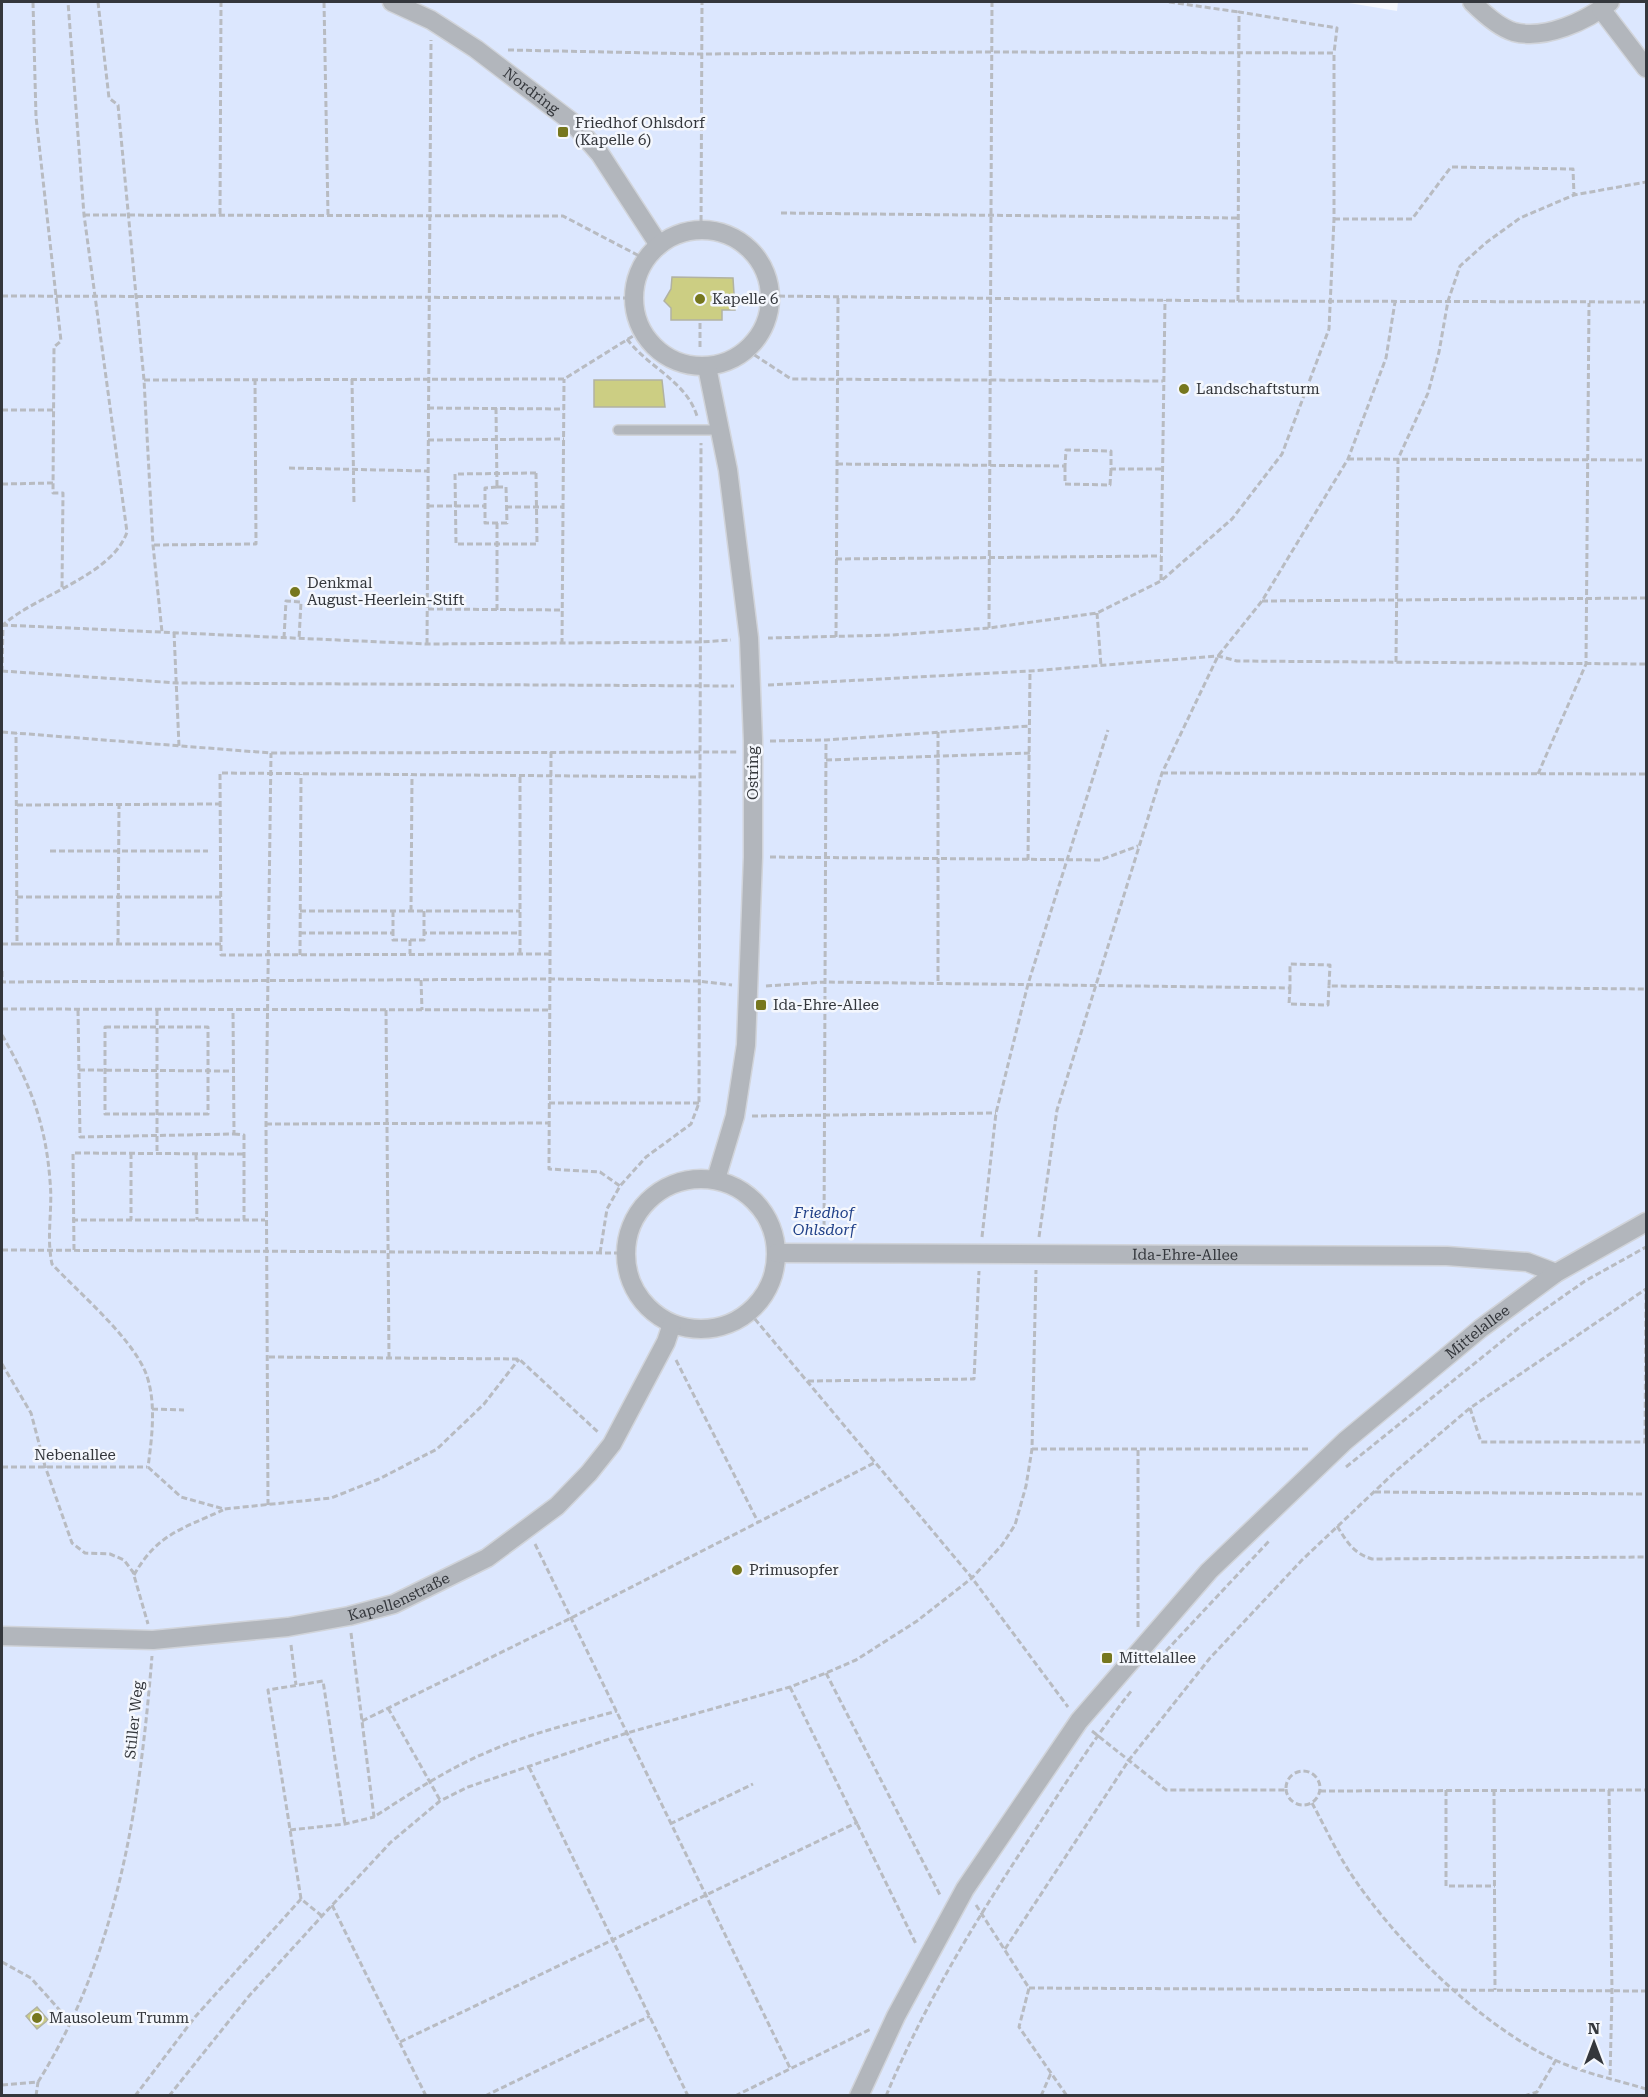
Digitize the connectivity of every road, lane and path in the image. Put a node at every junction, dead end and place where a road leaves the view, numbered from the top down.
1 (33, 2) edge
2 (68, 2) edge
3 (98, 2) edge
4 (221, 2) edge
5 (324, 2) edge
6 (392, 2) edge
7 (702, 2) edge
8 (992, 2) edge
9 (1169, 2) edge
10 (1472, 2) edge
11 (1606, 5) edge
12 (1239, 12) junction
13 (431, 20) junction
14 (476, 49) junction
15 (992, 52) junction
16 (1334, 53) junction
17 (701, 54) junction
18 (1239, 54) junction
19 (1647, 68) edge
20 (1647, 182) edge
21 (1574, 195) junction
22 (781, 213) dead end
23 (128, 214) junction
24 (220, 214) junction
25 (429, 214) junction
26 (84, 215) junction
27 (328, 215) junction
28 (991, 217) junction
29 (1239, 218) junction
30 (1334, 219) junction
31 (701, 230) junction
32 (659, 245) junction
33 (645, 259) junction
34 (2, 296) edge
35 (57, 296) junction
36 (96, 296) junction
37 (134, 296) junction
38 (770, 296) junction
39 (430, 297) junction
40 (838, 297) junction
41 (633, 298) junction
42 (991, 298) junction
43 (1165, 300) junction
44 (1332, 301) junction
45 (1448, 301) junction
46 (1238, 302) junction
47 (1395, 302) junction
48 (1589, 302) junction
49 (1647, 302) edge
50 (700, 323) dead end
51 (634, 335) junction
52 (747, 350) junction
53 (703, 367) junction
54 (255, 378) junction
55 (429, 378) junction
56 (352, 379) junction
57 (564, 379) junction
58 (837, 379) junction
59 (144, 380) junction
60 (991, 380) junction
61 (1163, 381) junction
62 (429, 408) junction
63 (496, 408) junction
64 (564, 409) junction
65 (2, 410) edge
66 (53, 410) junction
67 (618, 430) dead end
68 (701, 430) junction
69 (720, 430) junction
70 (564, 439) junction
71 (429, 440) junction
72 (496, 440) junction
73 (1348, 459) junction
74 (1398, 459) junction
75 (1588, 460) junction
76 (1647, 460) edge
77 (837, 464) junction
78 (991, 465) junction
79 (1065, 466) junction
80 (289, 468) dead end
81 (354, 469) junction
82 (1111, 469) junction
83 (1162, 469) junction
84 (429, 471) junction
85 (497, 474) junction
86 (53, 483) junction
87 (2, 484) edge
88 (497, 487) junction
89 (354, 505) dead end
90 (428, 506) junction
91 (455, 506) junction
92 (485, 506) junction
93 (506, 507) junction
94 (537, 507) junction
95 (563, 507) junction
96 (497, 524) junction
97 (497, 544) junction
98 (153, 545) junction
99 (1161, 556) junction
100 (989, 558) junction
101 (836, 559) junction
102 (1161, 581) junction
103 (62, 589) junction
104 (1586, 598) junction
105 (1647, 598) edge
106 (1396, 600) junction
107 (1262, 601) junction
108 (428, 609) junction
109 (497, 610) junction
110 (563, 610) junction
111 (1097, 612) junction
112 (2, 625) edge
113 (989, 628) junction
114 (162, 632) junction
115 (174, 632) junction
116 (836, 637) junction
117 (284, 638) junction
118 (749, 638) junction
119 (299, 639) junction
120 (700, 642) junction
121 (427, 644) junction
122 (562, 644) junction
123 (1218, 656) junction
124 (1396, 663) junction
125 (1586, 664) junction
126 (1647, 664) edge
127 (1101, 666) junction
128 (1030, 671) junction
129 (2, 672) edge
130 (177, 683) junction
131 (700, 686) junction
132 (751, 686) junction
133 (1030, 726) junction
134 (1108, 730) dead end
135 (2, 732) edge
136 (938, 732) junction
137 (16, 733) junction
138 (826, 740) junction
139 (179, 746) junction
140 (752, 746) junction
141 (551, 752) junction
142 (700, 752) junction
143 (271, 753) junction
144 (1030, 753) junction
145 (938, 756) junction
146 (826, 760) junction
147 (1162, 773) junction
148 (271, 774) junction
149 (301, 774) junction
150 (1538, 774) junction
151 (1647, 774) edge
152 (412, 775) junction
153 (520, 776) junction
154 (551, 776) junction
155 (700, 777) junction
156 (220, 804) junction
157 (17, 805) junction
158 (119, 805) junction
159 (1138, 846) junction
160 (50, 851) dead end
161 (119, 851) junction
162 (208, 851) dead end
163 (753, 857) junction
164 (826, 858) junction
165 (939, 859) junction
166 (1028, 860) junction
167 (1067, 861) junction
168 (17, 897) junction
169 (118, 897) junction
170 (220, 897) junction
171 (300, 911) junction
172 (393, 911) junction
173 (411, 911) junction
174 (424, 911) junction
175 (520, 911) junction
176 (300, 933) junction
177 (393, 933) junction
178 (424, 933) junction
179 (520, 933) junction
180 (411, 940) junction
181 (118, 944) junction
182 (221, 944) junction
183 (2, 945) edge
184 (17, 945) junction
185 (411, 954) junction
186 (520, 954) junction
187 (550, 954) junction
188 (268, 955) junction
189 (300, 955) junction
190 (2, 971) edge
191 (550, 979) junction
192 (267, 980) junction
193 (422, 980) junction
194 (697, 981) junction
195 (825, 982) junction
196 (938, 983) junction
197 (1028, 984) junction
198 (1094, 984) junction
199 (1329, 986) junction
200 (750, 987) junction
201 (1290, 988) junction
202 (1647, 988) edge
203 (2, 1009) edge
204 (78, 1010) junction
205 (157, 1010) junction
206 (233, 1010) junction
207 (386, 1010) junction
208 (422, 1010) junction
209 (550, 1010) junction
210 (267, 1011) junction
211 (157, 1027) junction
212 (2, 1035) edge
213 (79, 1071) junction
214 (105, 1071) junction
215 (157, 1071) junction
216 (208, 1071) junction
217 (234, 1071) junction
218 (549, 1103) junction
219 (699, 1103) junction
220 (996, 1113) junction
221 (157, 1114) junction
222 (825, 1115) junction
223 (735, 1116) junction
224 (387, 1123) junction
225 (549, 1123) junction
226 (266, 1124) junction
227 (234, 1134) junction
228 (157, 1135) junction
229 (131, 1153) junction
230 (157, 1154) junction
231 (196, 1154) junction
232 (244, 1154) junction
233 (716, 1179) junction
234 (620, 1186) junction
235 (72, 1220) junction
236 (131, 1220) junction
237 (197, 1220) junction
238 (244, 1220) junction
239 (266, 1220) junction
240 (1647, 1222) edge
241 (1647, 1247) edge
242 (2, 1250) edge
243 (49, 1250) junction
244 (74, 1250) junction
245 (266, 1251) junction
246 (387, 1252) junction
247 (600, 1253) junction
248 (625, 1253) junction
249 (777, 1253) junction
250 (824, 1253) junction
251 (980, 1254) junction
252 (1036, 1254) junction
253 (1556, 1273) junction
254 (1646, 1289) edge
255 (749, 1312) junction
256 (672, 1324) junction
257 (666, 1342) junction
258 (269, 1357) junction
259 (389, 1357) junction
260 (519, 1359) junction
261 (2, 1364) edge
262 (1646, 1380) edge
263 (808, 1381) junction
264 (1470, 1408) junction
265 (152, 1409) junction
266 (184, 1410) dead end
267 (612, 1444) junction
268 (1138, 1448) junction
269 (1032, 1449) junction
270 (1336, 1450) junction
271 (876, 1462) junction
272 (45, 1466) junction
273 (2, 1467) edge
274 (148, 1467) junction
275 (1341, 1472) dead end
276 (1373, 1492) junction
277 (1647, 1494) edge
278 (268, 1505) junction
279 (224, 1509) junction
280 (758, 1521) junction
281 (1337, 1526) junction
282 (528, 1528) junction
283 (1276, 1534) dead end
284 (1647, 1557) edge
285 (134, 1575) junction
286 (972, 1578) junction
287 (349, 1616) junction
288 (571, 1618) junction
289 (288, 1627) junction
290 (2, 1636) edge
291 (153, 1640) junction
292 (1138, 1653) junction
293 (1161, 1656) dead end
294 (826, 1673) junction
295 (1139, 1681) dead end
296 (296, 1685) junction
297 (790, 1687) junction
298 (388, 1708) junction
299 (617, 1711) junction
300 (1079, 1720) junction
301 (362, 1721) junction
302 (627, 1733) junction
303 (1097, 1735) junction
304 (1129, 1760) junction
305 (529, 1767) junction
306 (430, 1781) junction
307 (753, 1784) dead end
308 (1285, 1790) junction
309 (1446, 1790) junction
310 (1494, 1790) junction
311 (1609, 1790) junction
312 (1647, 1790) edge
313 (1320, 1791) junction
314 (440, 1801) junction
315 (1312, 1803) junction
316 (374, 1816) junction
317 (858, 1822) junction
318 (345, 1824) junction
319 (670, 1824) junction
320 (290, 1830) junction
321 (1495, 1886) junction
322 (965, 1889) junction
323 (704, 1894) junction
324 (301, 1899) junction
325 (332, 1905) junction
326 (981, 1913) junction
327 (950, 1915) junction
328 (322, 1916) junction
329 (613, 1940) junction
330 (1005, 1949) junction
331 (2, 1962) edge
332 (925, 1962) junction
333 (1029, 1988) junction
334 (1452, 1989) junction
335 (1495, 1990) junction
336 (1612, 1991) junction
337 (1647, 1991) edge
338 (650, 2016) junction
339 (896, 2016) junction
340 (71, 2023) junction
341 (400, 2042) junction
342 (1556, 2060) junction
343 (790, 2068) junction
344 (1051, 2073) junction
345 (1610, 2078) junction
346 (38, 2082) junction
347 (2, 2085) edge
348 (1647, 2089) edge
349 (36, 2096) edge
350 (135, 2096) edge
351 (168, 2096) edge
352 (426, 2096) edge
353 (485, 2096) edge
354 (688, 2096) edge
355 (735, 2096) edge
356 (859, 2096) edge
357 (886, 2096) edge
358 (1041, 2096) edge
359 (1067, 2096) edge
360 (1524, 2096) edge

1 - 35 path
2 - 26 path
3 - 23 path
4 - 24 path
5 - 27 path
6 - 13 street, Nordring
7 - 17 path
8 - 15 path
9 - 12 path
10 - 11 street
11 - 19 street
12 - 16 path
12 - 18 path
13 - 14 street, Nordring
13 - 25 path
14 - 17 path
14 - 32 street, Nordring
15 - 17 path
15 - 18 path
15 - 28 path
16 - 18 path
16 - 30 path
17 - 31 path
18 - 29 path
20 - 21 path
21 - 30 path
21 - 45 path
22 - 28 path
23 - 24 path
23 - 26 path
23 - 37 path
24 - 27 path
25 - 27 path
25 - 33 path
25 - 39 path
26 - 36 path
28 - 29 path
28 - 42 path
29 - 46 path
30 - 44 path
31 - 32 street
31 - 38 street
32 - 33 street
33 - 41 street
34 - 35 path
35 - 36 path
35 - 66 path
36 - 37 path
36 - 103 path
37 - 39 path
37 - 59 path
38 - 40 path
38 - 52 street
39 - 41 path
39 - 55 path
40 - 42 path
40 - 58 path
41 - 51 street
42 - 43 path
42 - 60 path
43 - 46 path
43 - 61 path
44 - 46 path
44 - 47 path
44 - 102 path
45 - 47 path
45 - 48 path
45 - 74 path
47 - 73 path
48 - 49 path
48 - 75 path
50 - 53 path
51 - 53 street
51 - 57 path
51 - 68 path
52 - 53 street
52 - 58 path
53 - 69 street, Ostring
54 - 56 path
54 - 59 path
54 - 98 path
55 - 56 path
55 - 57 path
55 - 62 path
56 - 81 path
57 - 64 path
58 - 60 path
58 - 77 path
59 - 98 path
60 - 61 path
60 - 78 path
61 - 83 path
62 - 63 path
62 - 71 path
63 - 64 path
63 - 72 path
64 - 70 path
65 - 66 path
66 - 86 path
67 - 68 lane
68 - 69 lane
68 - 120 path
69 - 118 street, Ostring
70 - 72 path
70 - 95 path
71 - 72 path
71 - 84 path
72 - 85 path
73 - 74 path
73 - 107 path
74 - 75 path
74 - 106 path
75 - 76 path
75 - 104 path
77 - 78 path
77 - 101 path
78 - 79 path
78 - 100 path
79 - 82 path
79 - 82 path
80 - 81 path
81 - 84 path
81 - 89 path
82 - 83 path
83 - 99 path
84 - 90 path
85 - 88 path
85 - 91 path
85 - 94 path
86 - 87 path
86 - 103 path
88 - 92 path
88 - 93 path
90 - 91 path
90 - 108 path
91 - 92 path
91 - 97 path
92 - 96 path
93 - 94 path
93 - 96 path
94 - 95 path
94 - 97 path
95 - 110 path
96 - 97 path
97 - 109 path
98 - 114 path
99 - 100 path
99 - 102 path
100 - 101 path
100 - 113 path
101 - 116 path
102 - 111 path
103 - 112 path
104 - 105 path
104 - 106 path
104 - 125 path
106 - 107 path
106 - 124 path
107 - 123 path
108 - 109 path
108 - 121 path
109 - 110 path
110 - 122 path
111 - 113 path
111 - 127 path
112 - 114 path
112 - 129 path
113 - 116 path
114 - 115 path
115 - 117 path
115 - 130 path
116 - 118 path
117 - 119 path
117 - 119 path
118 - 120 path
118 - 132 street, Ostring
119 - 121 path
120 - 122 path
120 - 131 path
121 - 122 path
123 - 124 path
123 - 127 path
123 - 147 path
124 - 125 path
125 - 126 path
125 - 150 path
127 - 128 path
128 - 132 path
128 - 133 path
129 - 130 path
130 - 131 path
130 - 139 path
131 - 132 path
131 - 142 path
132 - 140 street, Ostring
133 - 136 path
133 - 144 path
134 - 167 path
135 - 137 path
136 - 138 path
136 - 145 path
137 - 139 path
137 - 157 path
138 - 140 path
138 - 146 path
139 - 143 path
140 - 142 path
140 - 163 street, Ostring
141 - 142 path
141 - 143 path
141 - 154 path
142 - 155 path
143 - 148 path
144 - 145 path
144 - 166 path
145 - 146 path
145 - 165 path
146 - 164 path
147 - 150 path
147 - 159 path
148 - 149 path
148 - 156 path
148 - 188 path
149 - 152 path
149 - 171 path
150 - 151 path
152 - 153 path
152 - 173 path
153 - 154 path
153 - 175 path
154 - 155 path
154 - 187 path
155 - 194 path
156 - 158 path
156 - 170 path
157 - 158 path
157 - 168 path
158 - 161 path
159 - 167 path
159 - 198 path
160 - 161 path
161 - 162 path
161 - 169 path
163 - 164 path
163 - 200 street, Ostring
164 - 165 path
164 - 195 path
165 - 166 path
165 - 196 path
166 - 167 path
167 - 197 path
168 - 169 path
168 - 184 path
169 - 170 path
169 - 181 path
170 - 182 path
171 - 172 path
171 - 176 path
172 - 173 path
172 - 177 path
173 - 174 path
174 - 175 path
174 - 178 path
175 - 179 path
176 - 177 path
176 - 189 path
177 - 180 path
178 - 179 path
178 - 180 path
179 - 186 path
180 - 185 path
181 - 182 path
181 - 184 path
182 - 188 path
183 - 184 path
185 - 186 path
185 - 189 path
186 - 187 path
187 - 191 path
188 - 189 path
188 - 192 path
190 - 192 path
191 - 193 path
191 - 194 path
191 - 209 path
192 - 193 path
192 - 210 path
193 - 208 path
194 - 200 path
194 - 219 path
195 - 196 path
195 - 200 path
195 - 222 path
196 - 197 path
197 - 198 path
197 - 220 path
198 - 201 path
198 - 252 path
199 - 201 path
199 - 201 path
199 - 202 path
200 - 223 street, Ostring
203 - 204 path
204 - 205 path
204 - 213 path
205 - 206 path
205 - 211 path
206 - 210 path
206 - 217 path
207 - 208 path
207 - 210 path
207 - 224 path
208 - 209 path
209 - 218 path
210 - 226 path
211 - 214 path
211 - 215 path
211 - 216 path
212 - 243 path
213 - 214 path
213 - 228 path
214 - 215 path
214 - 221 path
215 - 216 path
215 - 221 path
216 - 217 path
216 - 221 path
217 - 227 path
218 - 219 path
218 - 225 path
219 - 234 path
220 - 222 path
220 - 251 path
221 - 228 path
222 - 223 path
222 - 250 path
223 - 233 street, Ostring
224 - 225 path
224 - 226 path
224 - 246 path
225 - 234 path
226 - 239 path
227 - 228 path
227 - 232 path
228 - 230 path
229 - 230 path
229 - 235 path
229 - 236 path
230 - 231 path
231 - 232 path
231 - 237 path
232 - 238 path
233 - 248 street
233 - 249 street
234 - 247 path
235 - 236 path
235 - 244 path
236 - 237 path
237 - 238 path
238 - 239 path
239 - 245 path
240 - 253 street, Mittelallee
241 - 275 path
242 - 243 path
243 - 244 path
243 - 265 path
244 - 245 path
245 - 246 path
245 - 258 path
246 - 247 path
246 - 259 path
247 - 248 path
248 - 256 street
249 - 250 street, Ida-Ehre-Allee
249 - 255 street
250 - 251 street, Ida-Ehre-Allee
251 - 252 street, Ida-Ehre-Allee
251 - 263 path
252 - 253 street, Ida-Ehre-Allee
252 - 269 path
253 - 270 street, Mittelallee
254 - 262 path
254 - 264 path
255 - 256 street
255 - 263 path
256 - 257 street, Kapellenstraße
257 - 267 street, Kapellenstraße
257 - 280 path
258 - 259 path
258 - 278 path
259 - 260 path
260 - 267 path
260 - 278 path
261 - 272 path
262 - 264 path
263 - 271 path
264 - 276 path
265 - 266 path
265 - 274 path
267 - 282 street, Kapellenstraße
268 - 269 path
268 - 270 path
268 - 292 path
269 - 286 path
270 - 292 street, Mittelallee
271 - 280 path
271 - 286 path
272 - 273 path, Nebenallee
272 - 274 path, Nebenallee
272 - 285 path
274 - 279 path
276 - 277 path
276 - 281 path
278 - 279 path
279 - 285 path
280 - 288 path
281 - 284 path
281 - 304 path
282 - 287 street, Kapellenstraße
282 - 288 path
283 - 293 path
285 - 291 path, Stiller Weg
286 - 294 path
286 - 300 path
287 - 289 street, Kapellenstraße
287 - 301 path
288 - 298 path
288 - 299 path
289 - 291 street, Kapellenstraße
289 - 296 path
290 - 291 street, Kapellenstraße
291 - 340 path, Stiller Weg
292 - 300 street, Mittelallee
294 - 297 path
294 - 327 path
295 - 303 path
296 - 318 path
296 - 320 path
297 - 302 path
297 - 317 path
298 - 301 path
298 - 306 path
299 - 302 path
299 - 306 path
300 - 303 path
300 - 322 street, Mittelallee
301 - 316 path
302 - 305 path
302 - 319 path
303 - 304 path
303 - 326 path
304 - 308 path
304 - 330 path
305 - 314 path
305 - 329 path
306 - 314 path
306 - 316 path
307 - 319 path
308 - 313 path
308 - 315 path
309 - 310 path
309 - 313 path
309 - 321 path
310 - 311 path
310 - 321 path
311 - 312 path
311 - 336 path
313 - 315 path
314 - 325 path
315 - 334 path
316 - 318 path
317 - 323 path
317 - 332 path
318 - 320 path
319 - 323 path
320 - 324 path
321 - 335 path
322 - 326 path
322 - 327 street, Mittelallee
323 - 329 path
323 - 343 path
324 - 328 path
324 - 350 path
325 - 328 path
325 - 341 path
326 - 330 path
326 - 357 path
327 - 332 street, Mittelallee
328 - 351 path
329 - 338 path
329 - 341 path
330 - 333 path
331 - 340 path
332 - 339 street, Mittelallee
333 - 334 path
333 - 344 path
334 - 335 path
334 - 342 path
335 - 336 path
336 - 337 path
336 - 345 path
338 - 353 path
338 - 354 path
339 - 343 path
339 - 356 street, Mittelallee
340 - 346 path, Stiller Weg
341 - 352 path
342 - 345 path
342 - 360 path
343 - 355 path
344 - 358 path
344 - 359 path
345 - 348 path
346 - 347 path
346 - 349 path

